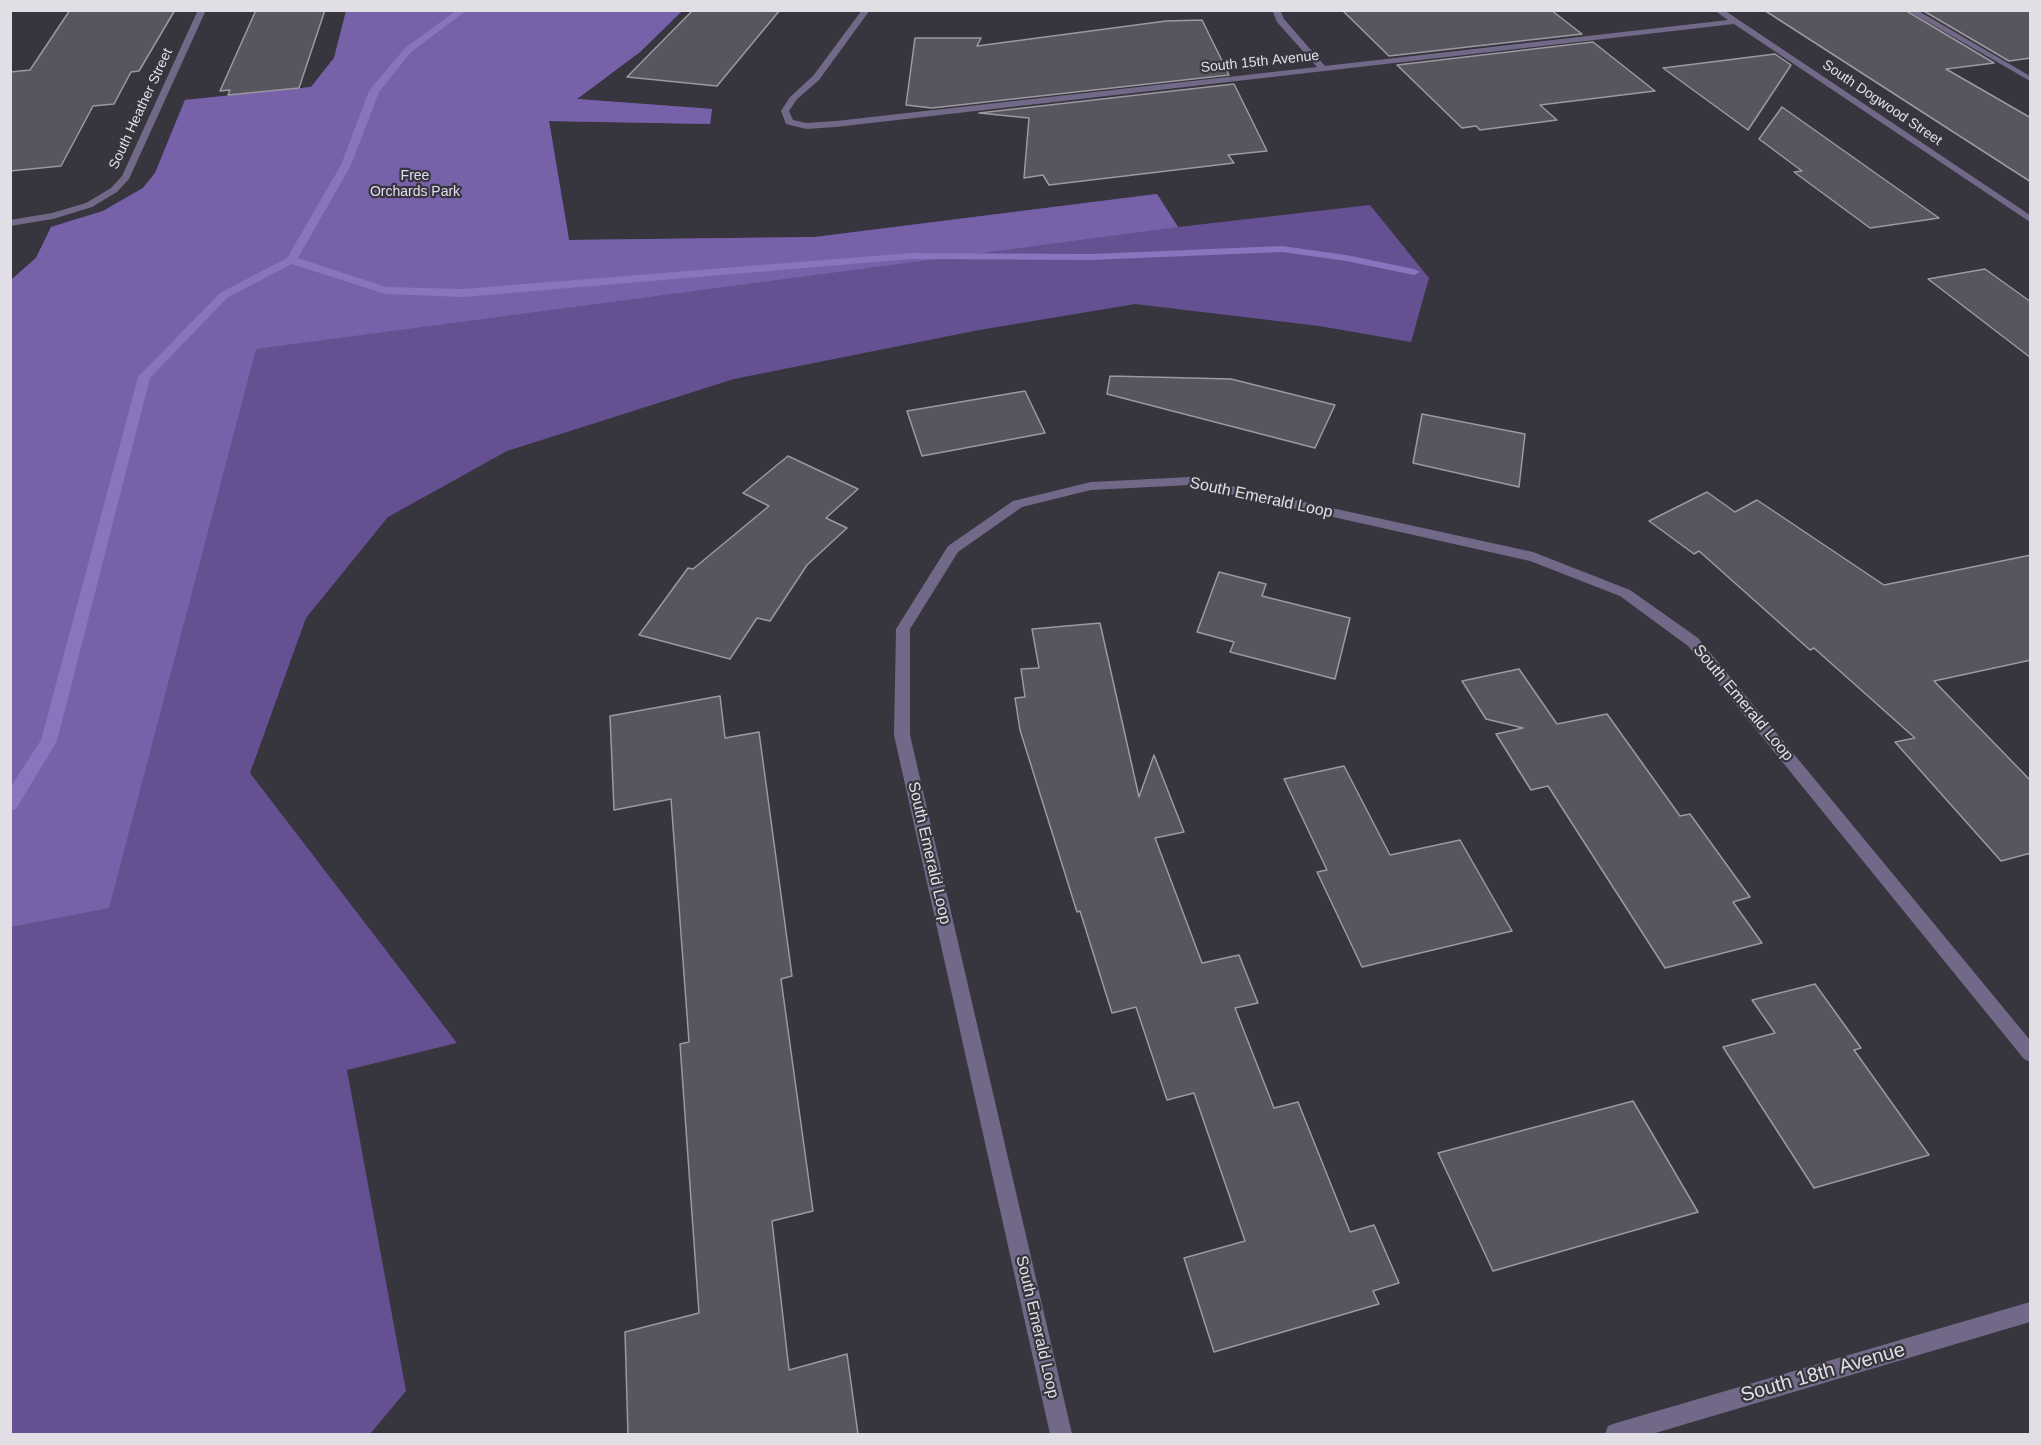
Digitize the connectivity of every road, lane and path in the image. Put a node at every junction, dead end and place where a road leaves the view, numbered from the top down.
1 (202, 10) edge
2 (866, 10) edge
3 (1276, 10) edge
4 (1718, 10) edge
5 (1911, 10) edge
6 (1735, 22) junction
7 (1322, 68) junction
8 (2031, 79) edge
9 (2031, 219) edge
10 (10, 224) edge
11 (2031, 1053) edge
12 (2031, 1312) edge
13 (1061, 1434) edge
14 (1616, 1434) edge

1 - 10 street, South Heather Street
2 - 7 street, South 15th Avenue
3 - 7 street
4 - 6 street, South Dogwood Street
5 - 8 street
6 - 7 street, South 15th Avenue
6 - 9 street, South Dogwood Street
11 - 13 street, South Emerald Loop
12 - 14 street, South 18th Avenue

